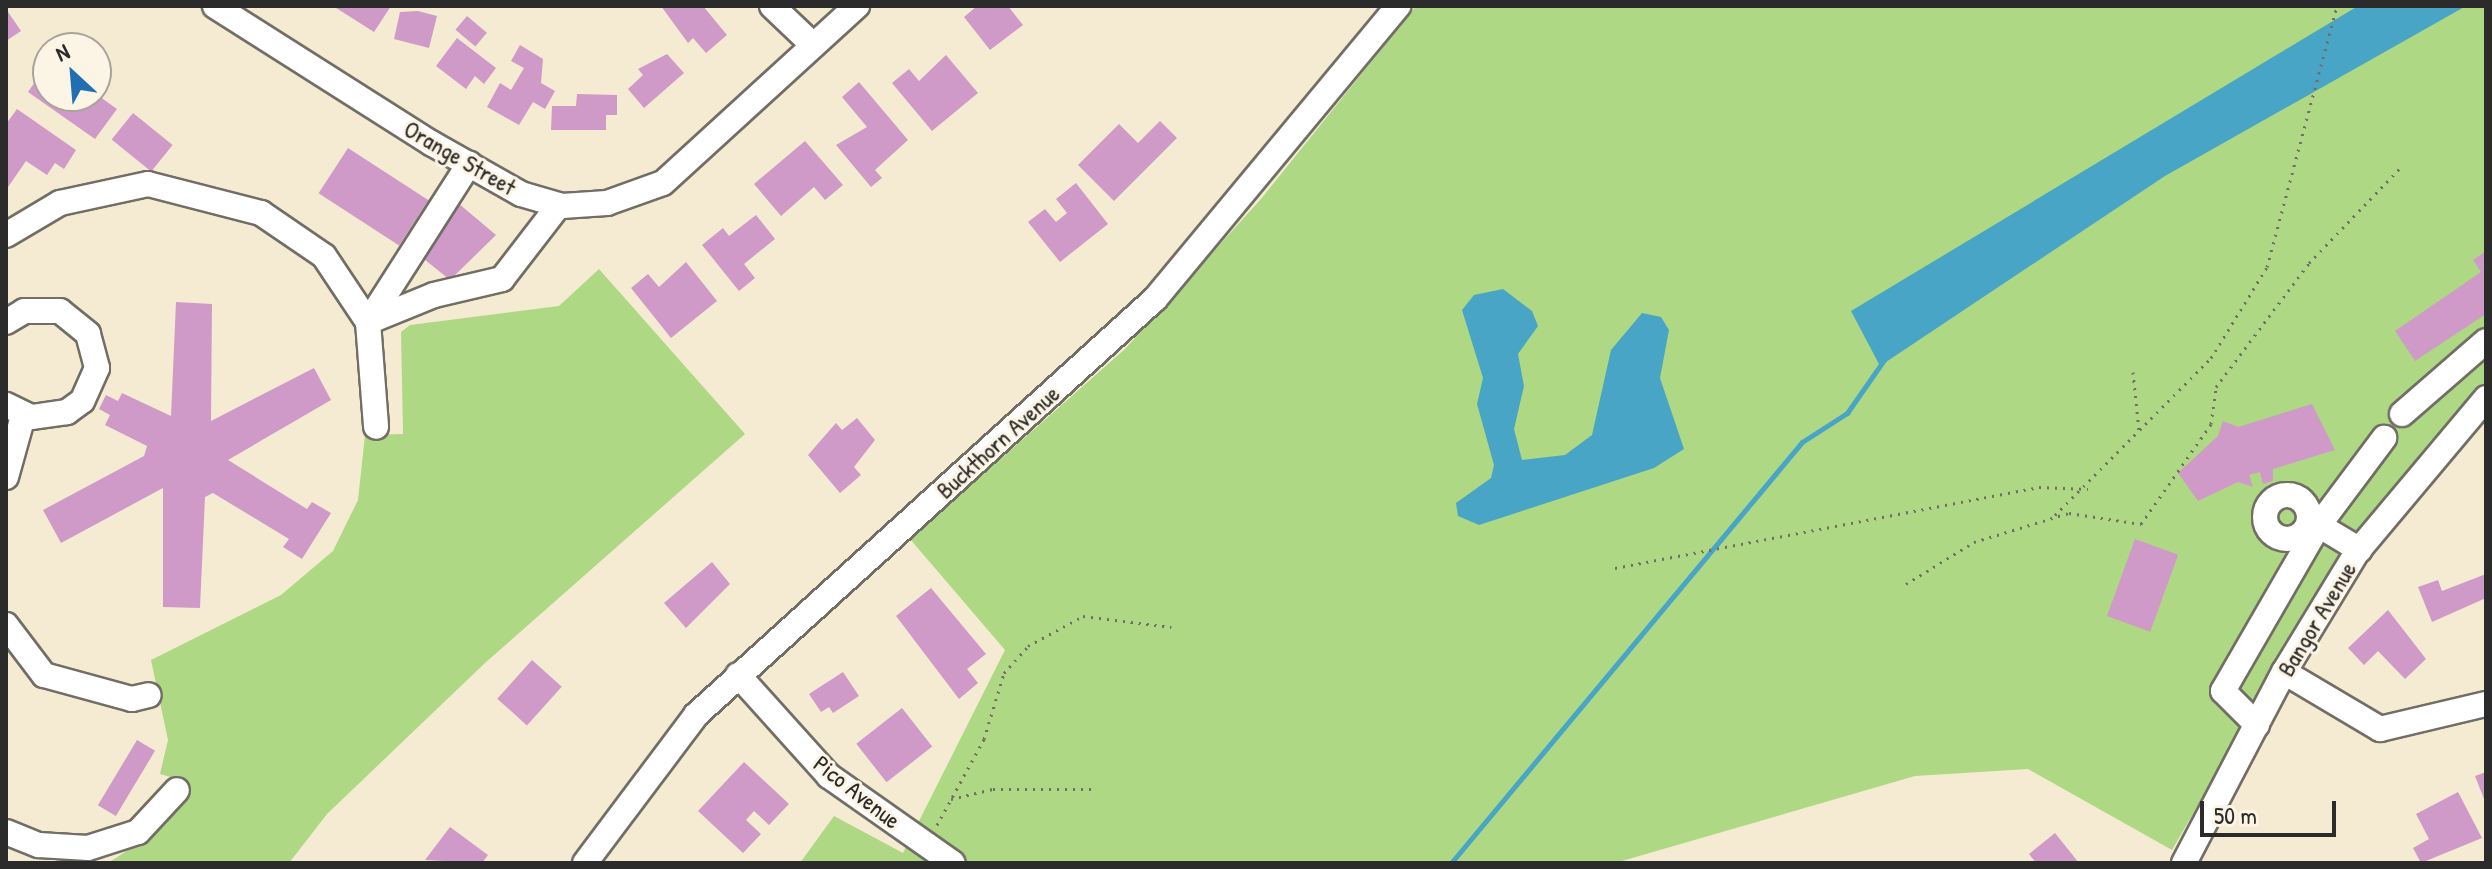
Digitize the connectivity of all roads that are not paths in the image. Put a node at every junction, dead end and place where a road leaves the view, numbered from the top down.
1 (215, 6) edge
2 (772, 6) edge
3 (857, 6) edge
4 (1398, 6) edge
5 (813, 45) junction
6 (469, 164) junction
7 (559, 205) junction
8 (6, 235) edge
9 (6, 322) edge
10 (368, 322) junction
11 (2486, 341) edge
12 (2486, 398) edge
13 (14, 410) edge
14 (2402, 414) dead end
15 (376, 427) dead end
16 (2384, 438) dead end
17 (6, 477) edge
18 (2314, 522) junction
19 (2360, 550) junction
20 (6, 625) edge
21 (2284, 672) junction
22 (738, 675) junction
23 (149, 695) dead end
24 (2486, 704) edge
25 (2257, 725) junction
26 (177, 790) dead end
27 (6, 832) edge
28 (585, 863) edge
29 (953, 863) edge
30 (2184, 863) edge

1 - 6 street, Orange Street
2 - 5 street
3 - 5 street, Orange Street
4 - 22 street, Buckthorn Avenue
5 - 7 street, Orange Street
6 - 7 street, Orange Street
6 - 10 street
7 - 10 street
8 - 10 street
9 - 13 street
10 - 15 street
11 - 14 street
12 - 19 street, Bangor Avenue
13 - 17 street
16 - 18 street
18 - 19 street
18 - 25 street
19 - 21 street, Bangor Avenue
20 - 23 street
21 - 24 street
21 - 25 street, Bangor Avenue
22 - 28 street, Buckthorn Avenue
22 - 29 street, Pico Avenue
25 - 30 street, Bangor Avenue
26 - 27 street

